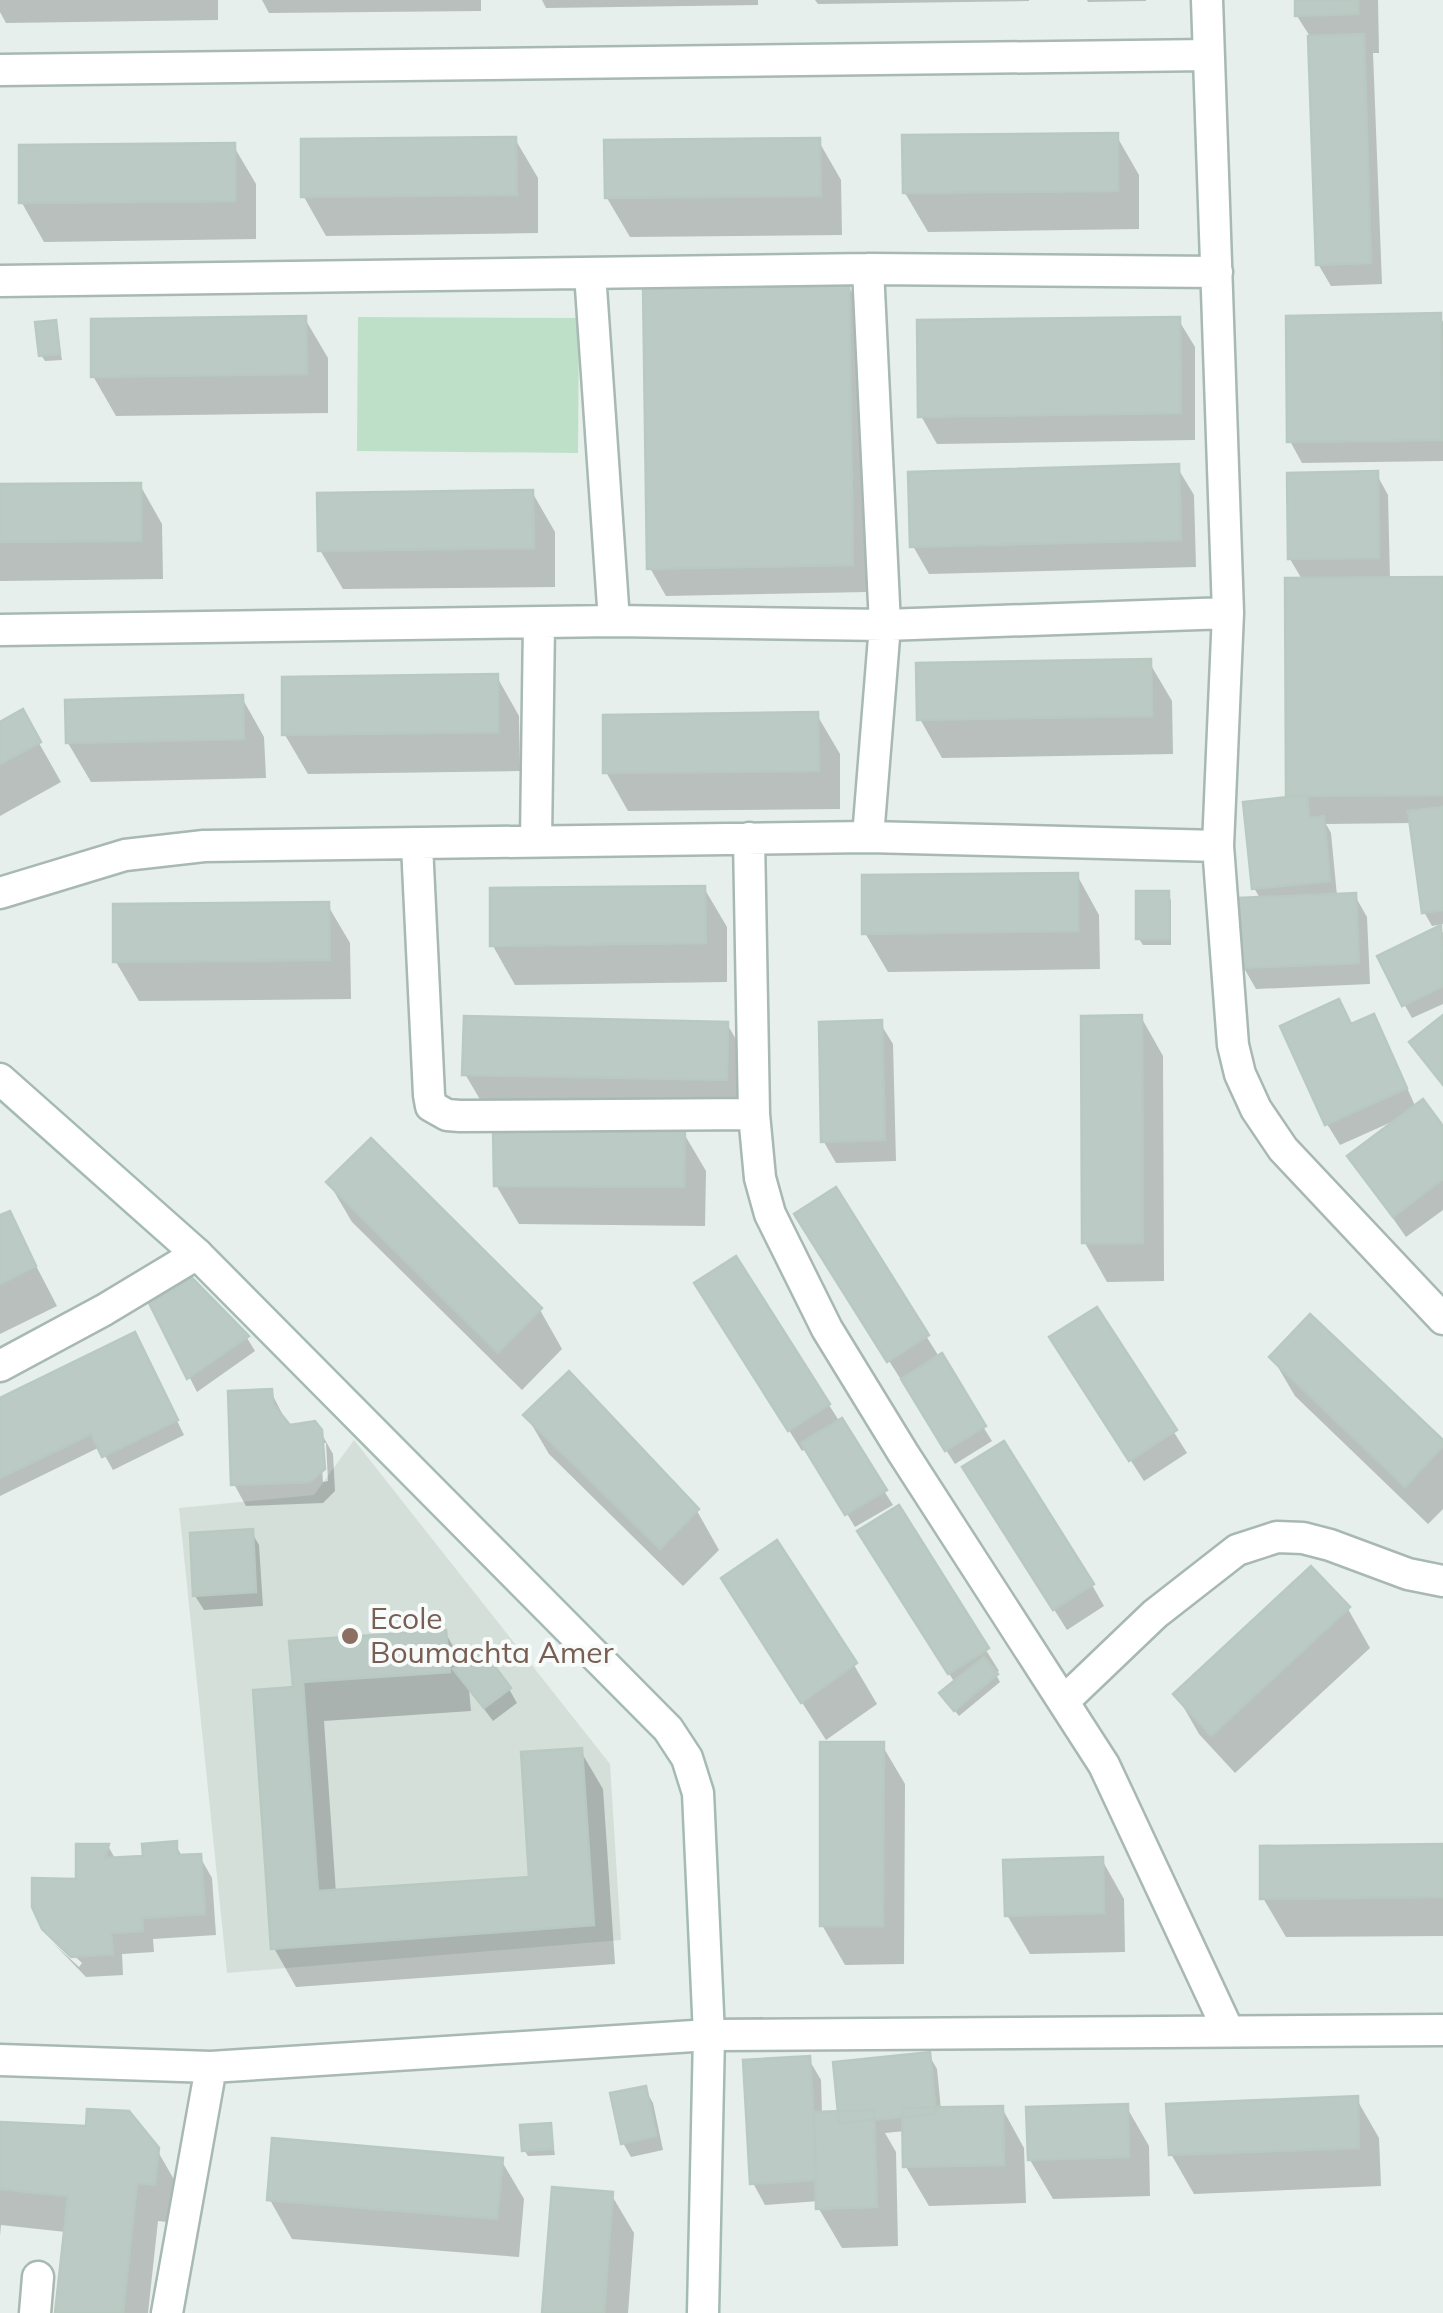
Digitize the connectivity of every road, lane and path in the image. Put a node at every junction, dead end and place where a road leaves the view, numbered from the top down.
1 (1206, 0) edge
2 (1208, 56) junction
3 (0, 70) edge
4 (868, 269) junction
5 (1217, 272) junction
6 (590, 274) junction
7 (0, 281) edge
8 (1228, 613) junction
9 (614, 621) junction
10 (539, 623) junction
11 (884, 626) junction
12 (0, 630) edge
13 (868, 837) junction
14 (749, 838) junction
15 (536, 841) junction
16 (417, 845) junction
17 (1218, 846) junction
18 (0, 892) edge
19 (0, 1079) edge
20 (754, 1114) junction
21 (196, 1254) junction
22 (1443, 1320) edge
23 (0, 1366) edge
24 (1443, 1581) edge
25 (1064, 1701) junction
26 (1228, 2030) junction
27 (1443, 2030) edge
28 (710, 2035) junction
29 (0, 2060) edge
30 (210, 2067) junction
31 (38, 2277) dead end
32 (35, 2313) edge
33 (167, 2313) edge
34 (702, 2313) edge

1 - 2 street
2 - 3 street
2 - 5 street
4 - 5 street
4 - 6 street
4 - 11 street
5 - 8 street
6 - 7 street
6 - 9 street
8 - 11 street
8 - 17 street
9 - 10 street
9 - 11 street
10 - 12 street
10 - 15 street
11 - 13 street
13 - 14 street
13 - 17 street
14 - 15 street
14 - 20 street
15 - 16 street
16 - 18 street
16 - 20 street
17 - 22 street
19 - 21 street
20 - 25 street
21 - 23 street
21 - 28 street
24 - 25 street
25 - 26 street
26 - 27 street
26 - 28 street
28 - 30 street
28 - 34 street
29 - 30 street
30 - 33 street
31 - 32 street

